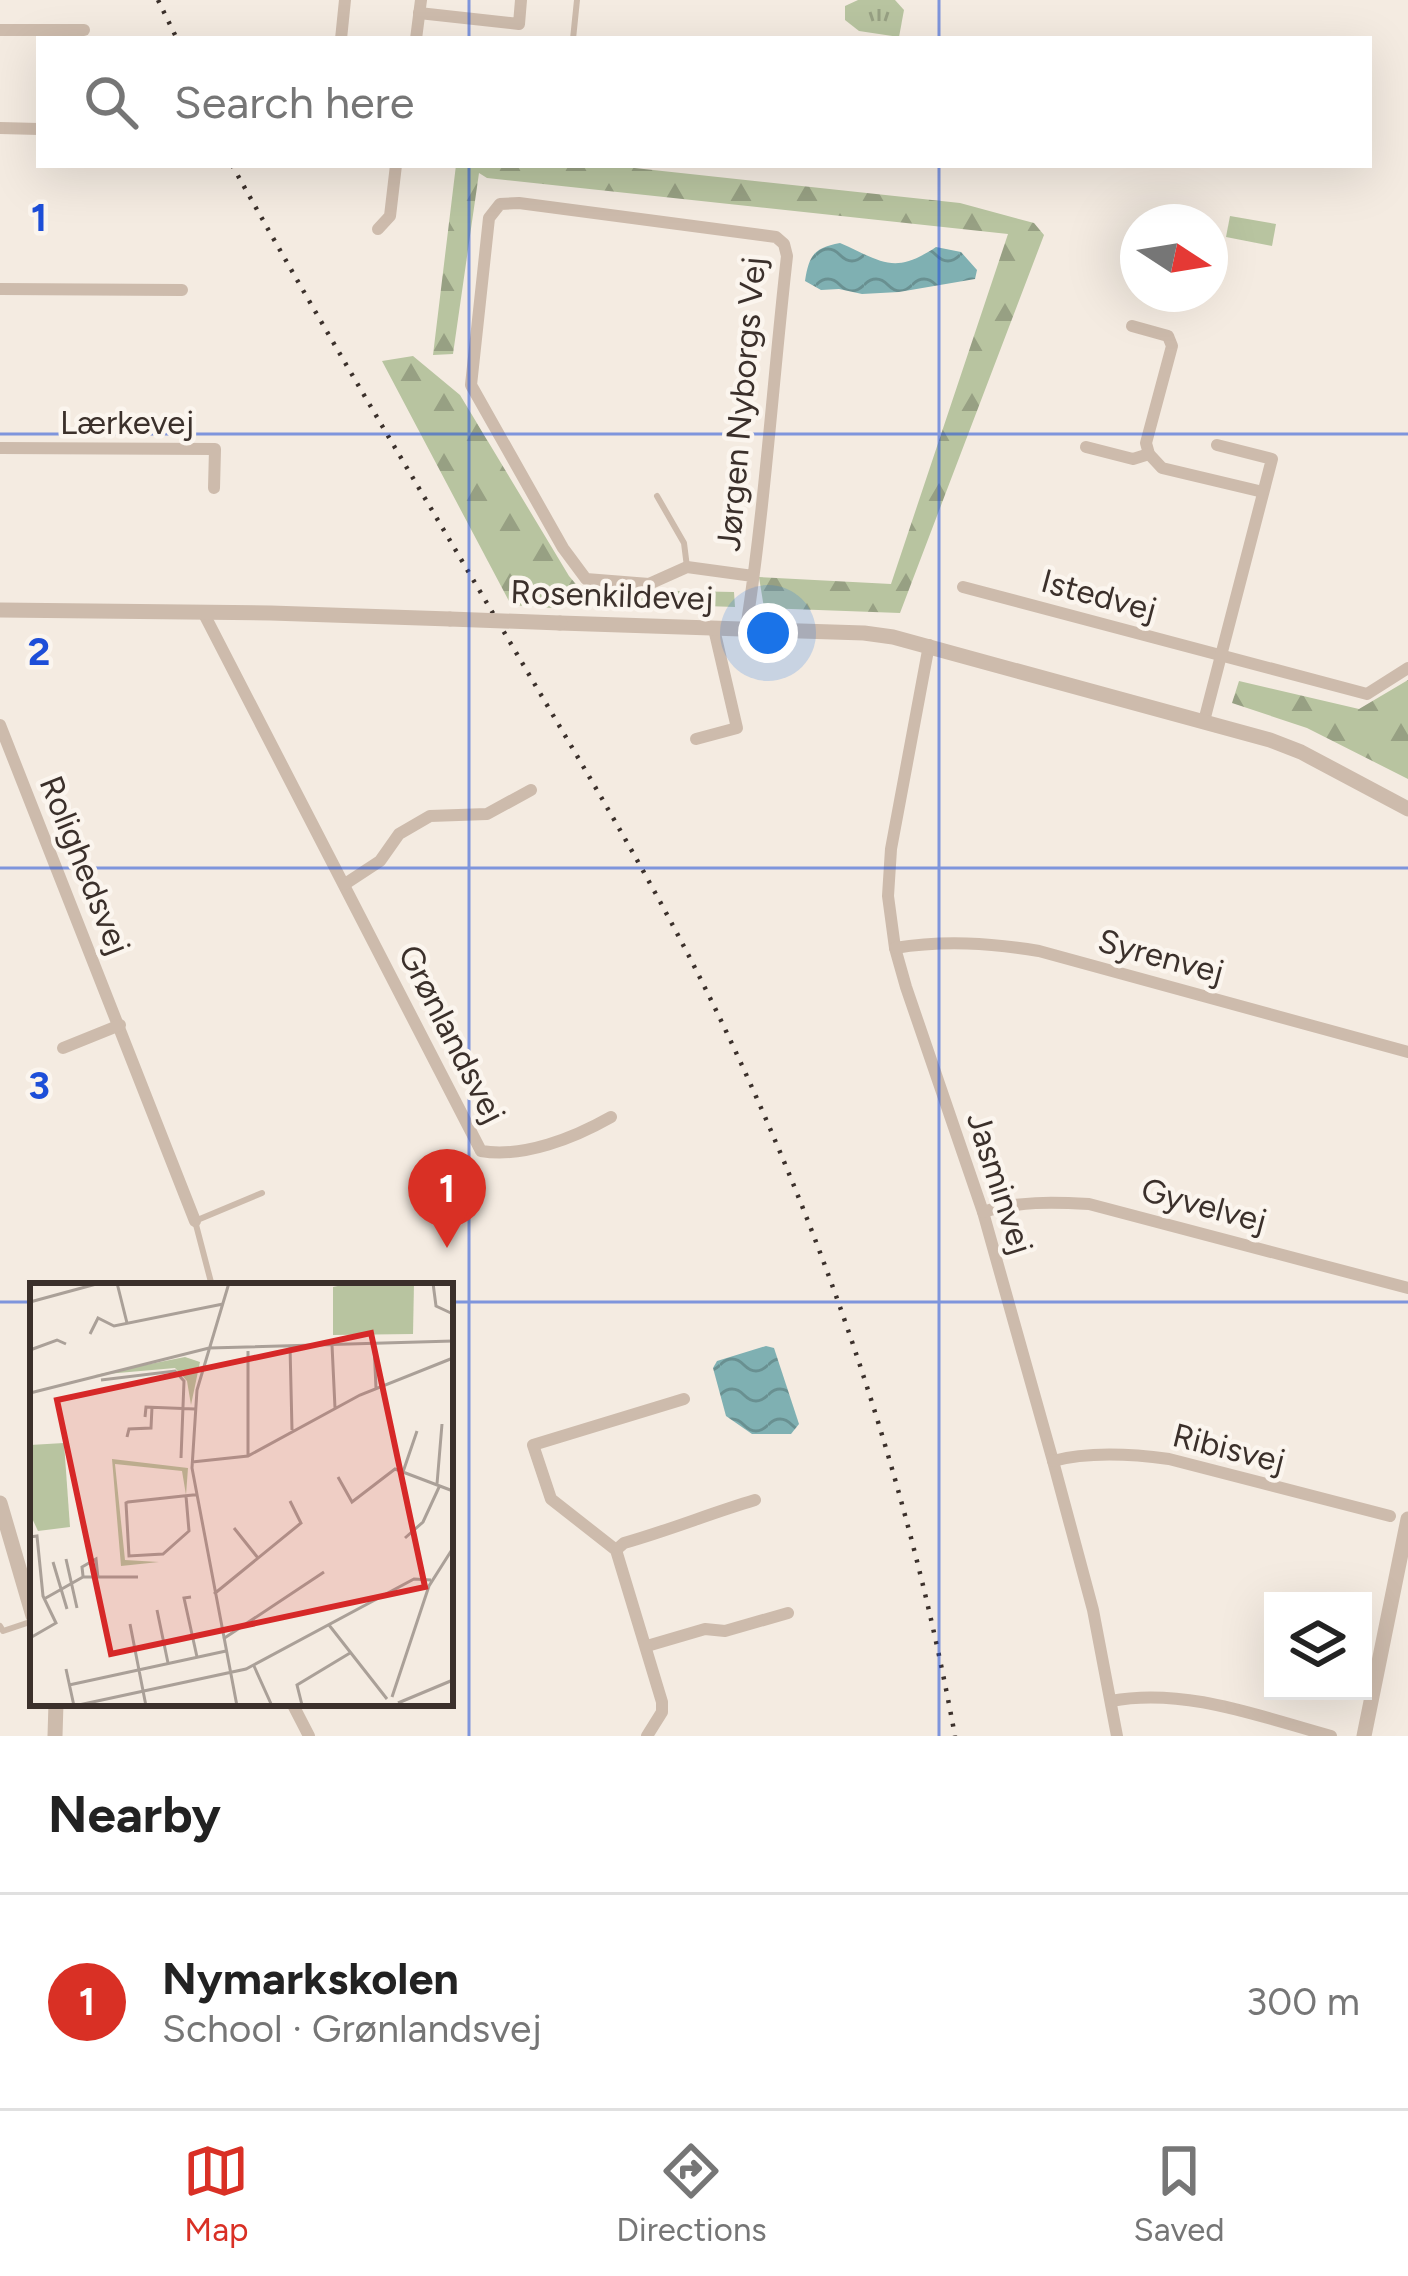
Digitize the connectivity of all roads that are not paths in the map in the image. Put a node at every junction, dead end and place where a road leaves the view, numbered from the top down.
1 (345, 0) edge
2 (521, 0) edge
3 (577, 0) edge
4 (420, 6) edge
5 (0, 29) edge
6 (84, 30) dead end
7 (341, 36) edge
8 (416, 36) edge
9 (573, 36) edge
10 (0, 128) edge
11 (36, 129) edge
12 (396, 168) edge
13 (378, 229) dead end
14 (0, 289) edge
15 (182, 290) dead end
16 (1132, 326) dead end
17 (1217, 445) dead end
18 (1086, 447) dead end
19 (0, 448) edge
20 (1149, 454) junction
21 (214, 488) dead end
22 (1263, 492) junction
23 (657, 496) dead end
24 (687, 567) junction
25 (753, 575) junction
26 (963, 587) dead end
27 (0, 610) edge
28 (202, 612) junction
29 (715, 628) junction
30 (746, 629) junction
31 (929, 645) junction
32 (1221, 655) junction
33 (1408, 668) edge
34 (1204, 721) junction
35 (0, 725) edge
36 (696, 739) dead end
37 (531, 790) dead end
38 (1408, 809) edge
39 (344, 884) junction
40 (895, 948) junction
41 (120, 1025) junction
42 (63, 1048) dead end
43 (1408, 1052) edge
44 (611, 1117) dead end
45 (262, 1193) dead end
46 (983, 1212) junction
47 (194, 1221) junction
48 (211, 1283) edge
49 (1408, 1288) edge
50 (684, 1399) dead end
51 (1053, 1461) junction
52 (755, 1500) dead end
53 (0, 1503) edge
54 (1390, 1516) dead end
55 (1408, 1520) edge
56 (616, 1550) junction
57 (30, 1608) edge
58 (788, 1613) dead end
59 (30, 1619) edge
60 (1, 1630) edge
61 (647, 1646) junction
62 (1112, 1701) junction
63 (56, 1706) edge
64 (294, 1706) edge
65 (55, 1736) edge
66 (309, 1736) edge
67 (647, 1736) edge
68 (1117, 1736) edge
69 (1331, 1736) edge
70 (1364, 1736) edge

1 - 7 street
2 - 4 street
3 - 9 lane
4 - 8 street
5 - 6 street
10 - 11 street
12 - 13 street
14 - 15 street
16 - 20 street
17 - 22 street
18 - 20 street
19 - 21 street, Lærkevej
20 - 22 street
22 - 32 street
23 - 24 lane
24 - 25 street, Jørgen Nyborgs Vej
24 - 25 street, Jørgen Nyborgs Vej
25 - 30 street, Jørgen Nyborgs Vej
26 - 32 street, Istedvej
27 - 28 street, Rosenkildevej
28 - 29 street, Rosenkildevej, bridge
28 - 39 street, Grønlandsvej
29 - 30 street, Rosenkildevej
29 - 36 street
30 - 31 street, Rosenkildevej
31 - 34 street, Rosenkildevej
31 - 40 street, Jasminvej
32 - 33 street, Istedvej
32 - 34 street
34 - 38 street, Rosenkildevej
35 - 41 street, Rolighedsvej
37 - 39 street
39 - 44 street, Grønlandsvej
40 - 43 street, Syrenvej
40 - 46 street, Jasminvej
41 - 42 street
41 - 47 street, Rolighedsvej
45 - 47 lane
46 - 49 street, Gyvelvej
46 - 51 street, Jasminvej
47 - 48 lane
50 - 56 street
51 - 54 street, Ribisvej
51 - 62 street, Jasminvej
52 - 56 street
53 - 57 street
55 - 70 street
56 - 61 street
58 - 61 street
59 - 60 lane
61 - 67 street
62 - 68 street, Jasminvej
62 - 69 street
63 - 65 street
64 - 66 street

